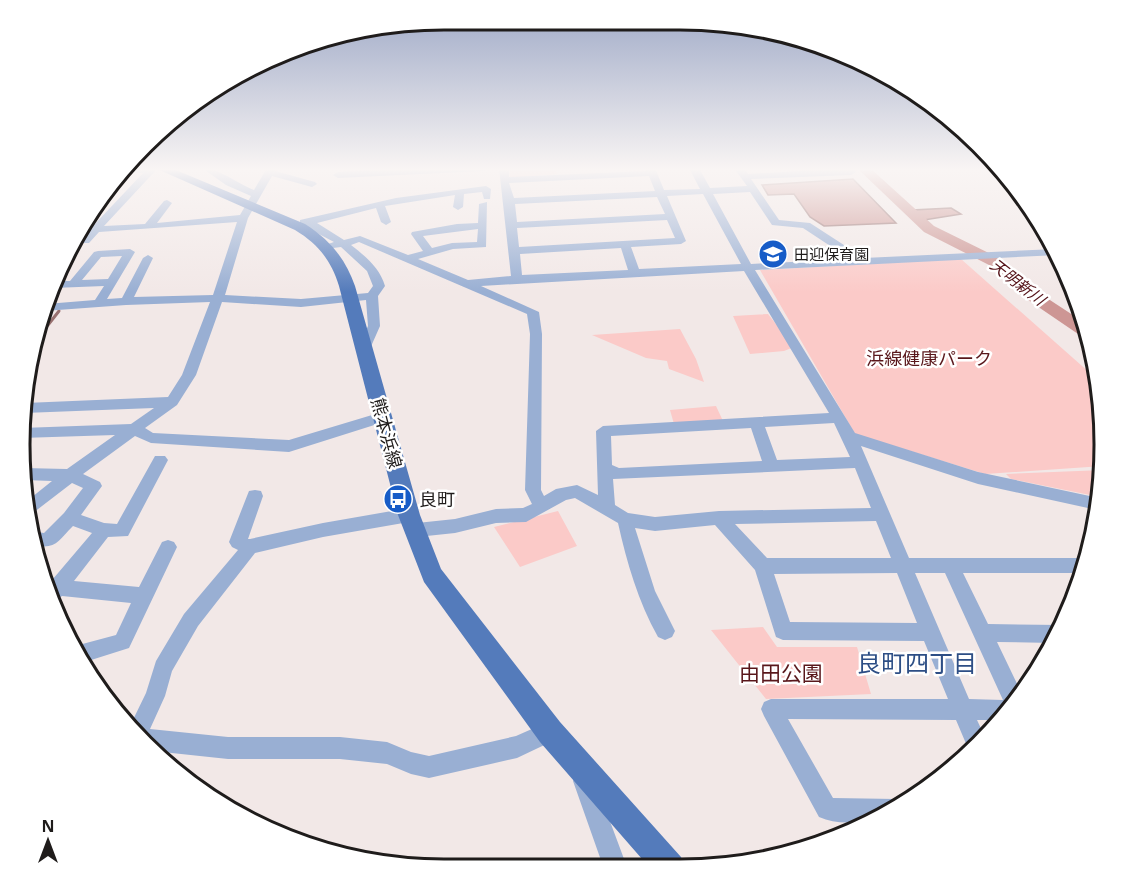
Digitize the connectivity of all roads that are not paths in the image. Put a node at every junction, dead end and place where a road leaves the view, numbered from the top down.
1 (116, 209) edge
2 (161, 209) edge
3 (237, 209) edge
4 (249, 209) edge
5 (256, 209) edge
6 (358, 209) edge
7 (381, 209) edge
8 (484, 209) edge
9 (511, 209) edge
10 (667, 209) edge
11 (717, 209) edge
12 (767, 209) edge
13 (670, 217) junction
14 (286, 221) junction
15 (386, 222) dead end
16 (308, 223) junction
17 (512, 225) junction
18 (483, 226) junction
19 (148, 227) junction
20 (91, 229) edge
21 (97, 229) junction
22 (85, 241) dead end
23 (625, 244) junction
24 (335, 245) junction
25 (514, 251) junction
26 (1046, 252) edge
27 (430, 253) junction
28 (148, 258) dead end
29 (407, 259) junction
30 (862, 262) junction
31 (747, 268) junction
32 (635, 273) junction
33 (517, 279) junction
34 (112, 282) junction
35 (465, 284) junction
36 (65, 285) edge
37 (372, 296) junction
38 (217, 298) junction
39 (350, 300) junction
40 (126, 301) junction
41 (99, 303) junction
42 (53, 307) edge
43 (60, 307) junction
44 (364, 348) junction
45 (172, 402) junction
46 (32, 408) edge
47 (382, 417) junction
48 (840, 418) junction
49 (756, 421) junction
50 (134, 429) junction
51 (30, 433) edge
52 (850, 437) junction
53 (160, 460) dead end
54 (861, 462) junction
55 (771, 465) junction
56 (31, 474) edge
57 (69, 475) junction
58 (609, 475) junction
59 (255, 496) dead end
60 (1090, 502) edge
61 (35, 504) edge
62 (541, 506) junction
63 (606, 508) junction
64 (883, 514) junction
65 (719, 518) junction
66 (70, 519) junction
67 (624, 519) junction
68 (413, 523) junction
69 (104, 530) junction
70 (41, 540) edge
71 (168, 547) dead end
72 (249, 547) junction
73 (903, 565) junction
74 (950, 565) junction
75 (1076, 565) edge
76 (763, 566) junction
77 (56, 588) edge
78 (57, 591) edge
79 (144, 596) junction
80 (665, 631) dead end
81 (929, 632) junction
82 (982, 633) junction
83 (1048, 634) edge
84 (86, 652) edge
85 (1011, 693) edge
86 (963, 710) junction
87 (997, 710) edge
88 (140, 726) edge
89 (550, 732) junction
90 (974, 737) edge
91 (154, 740) edge
92 (578, 764) junction
93 (875, 810) edge
94 (612, 859) edge
95 (662, 859) edge

1 - 21 street
2 - 19 street
3 - 19 street
4 - 38 street
5 - 14 main road, 熊本浜線
6 - 16 street
7 - 15 street
8 - 18 street
9 - 17 street
10 - 13 street
11 - 31 street
12 - 30 street
13 - 17 street
13 - 23 street
14 - 16 street
14 - 24 main road, 熊本浜線
16 - 24 street
17 - 25 street
18 - 27 street
18 - 27 street
19 - 21 street
20 - 21 street
21 - 22 street
23 - 25 street
23 - 32 street
24 - 29 street
24 - 37 street
24 - 39 main road, 熊本浜線
25 - 33 street
26 - 30 street
27 - 29 street
28 - 40 street
29 - 35 street
30 - 31 street
31 - 32 street
31 - 48 street
32 - 33 street
33 - 35 street
34 - 36 street
34 - 36 street
34 - 41 street
35 - 62 street
36 - 43 street
37 - 39 street
37 - 44 street
38 - 39 street
38 - 40 street
38 - 45 street
39 - 44 main road, 熊本浜線
40 - 41 street
41 - 43 street
42 - 43 street
44 - 47 main road, 熊本浜線
45 - 46 street
45 - 50 street
47 - 50 street
47 - 68 main road, 熊本浜線
48 - 49 street
48 - 52 street
49 - 55 street
49 - 58 street
50 - 51 street
50 - 57 street
52 - 54 street
52 - 60 street
53 - 69 street
54 - 55 street
54 - 64 street
55 - 58 street
56 - 57 street
57 - 61 street
57 - 66 street
58 - 63 street
59 - 72 street
62 - 63 street
62 - 68 street
63 - 67 street
64 - 65 street
64 - 73 street
65 - 67 street
65 - 76 street
66 - 69 street
66 - 70 street
67 - 80 street
68 - 72 street
68 - 89 main road, 熊本浜線
69 - 77 street
71 - 79 street
72 - 88 street
73 - 74 street
73 - 76 street
73 - 81 street
74 - 75 street
74 - 82 street
76 - 81 street
78 - 79 street
79 - 84 street
81 - 86 street
82 - 83 street
82 - 85 street
86 - 87 street
86 - 90 street
86 - 93 street
89 - 91 street
89 - 92 main road, 熊本浜線
92 - 94 street
92 - 95 main road, 熊本浜線

